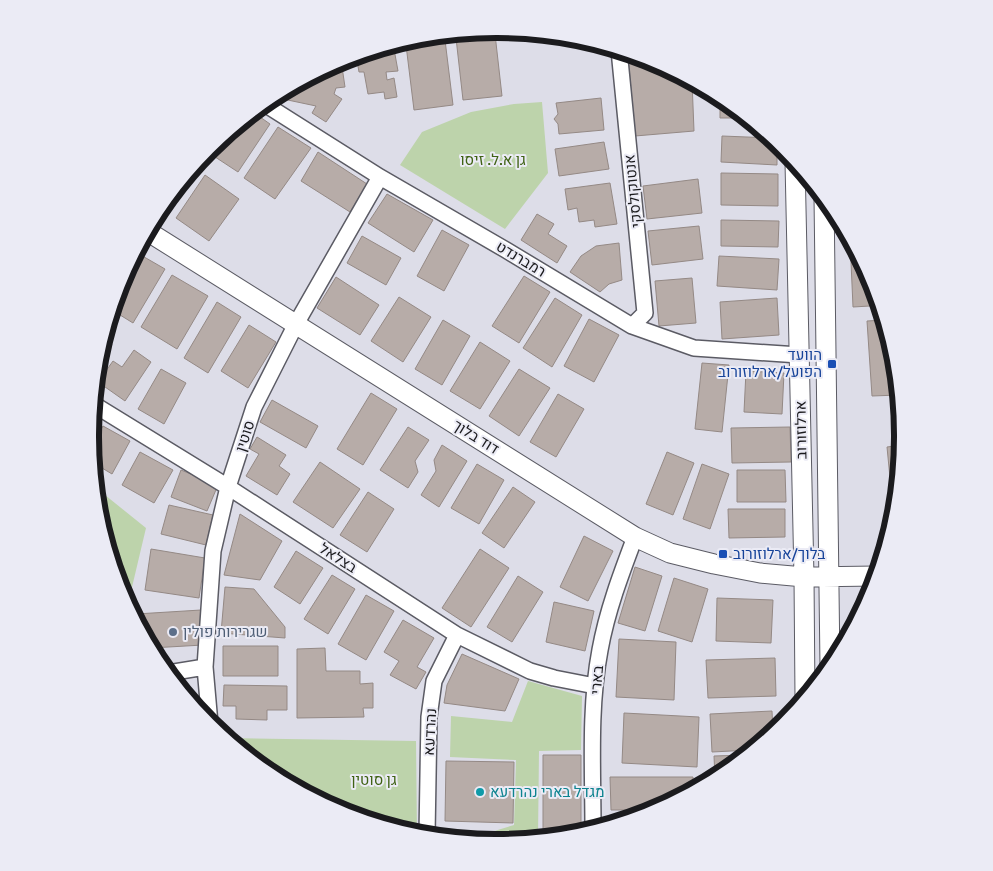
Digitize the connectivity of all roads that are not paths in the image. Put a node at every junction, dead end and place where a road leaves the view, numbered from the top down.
1 (620, 58) edge
2 (271, 108) edge
3 (795, 172) edge
4 (380, 177) junction
5 (824, 210) edge
6 (153, 235) edge
7 (296, 324) junction
8 (632, 326) junction
9 (799, 355) junction
10 (99, 408) edge
11 (228, 487) junction
12 (635, 537) junction
13 (868, 576) edge
14 (804, 577) junction
15 (830, 577) junction
16 (457, 635) junction
17 (830, 652) edge
18 (205, 667) junction
19 (177, 672) edge
20 (596, 686) junction
21 (805, 687) edge
22 (209, 710) edge
23 (593, 822) edge
24 (428, 827) edge

1 - 8 street, אנטוקולסקי
2 - 4 street, רמברנדט
3 - 9 street, ארלוזורוב
4 - 7 street, סוטין
4 - 8 street, רמברנדט
5 - 15 street, ארלוזורוב
6 - 7 street, דוד בלוך
7 - 11 street, סוטין
7 - 12 street, דוד בלוך
8 - 9 street, רמברנדט
9 - 14 street, ארלוזורוב
10 - 11 street, בצלאל
11 - 16 street, בצלאל
11 - 18 street, סוטין
12 - 14 street, דוד בלוך
12 - 20 street, בארי
13 - 15 street, דוד בלוך
14 - 15 street, דוד בלוך
14 - 21 street, ארלוזורוב
15 - 17 street, ארלוזורוב
16 - 20 street, בצלאל
16 - 24 street, נהרדעא
18 - 19 street
18 - 22 street, סוטין
20 - 23 street, בארי

